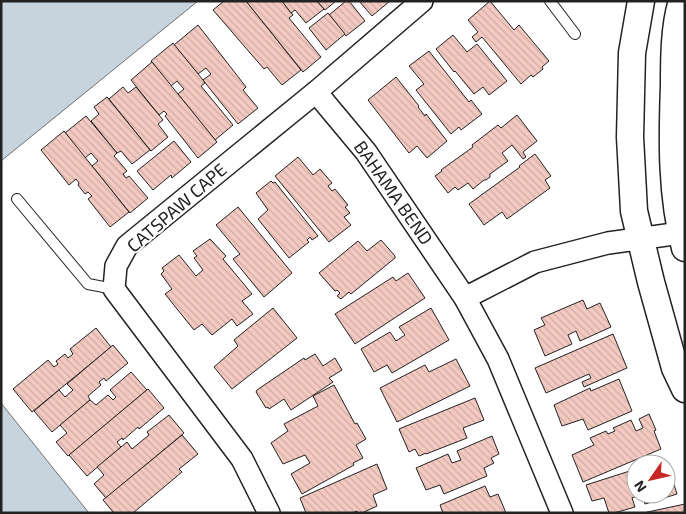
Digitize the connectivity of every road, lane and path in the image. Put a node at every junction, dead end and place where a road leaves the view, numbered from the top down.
1 (422, 1) edge
2 (550, 1) edge
3 (641, 1) edge
4 (682, 1) edge
5 (575, 34) dead end
6 (316, 92) junction
7 (17, 199) dead end
8 (641, 238) junction
9 (683, 241) edge
10 (114, 289) junction
11 (465, 298) junction
12 (685, 389) edge
13 (269, 513) edge
14 (562, 513) edge

1 - 6 street, CATSPAW CAPE
2 - 5 lane
3 - 8 street
4 - 9 street
6 - 10 street, CATSPAW CAPE
6 - 11 street, BAHAMA BEND
7 - 10 lane
8 - 9 street
8 - 11 street
8 - 12 street
10 - 13 street
11 - 14 street, BAHAMA BEND

